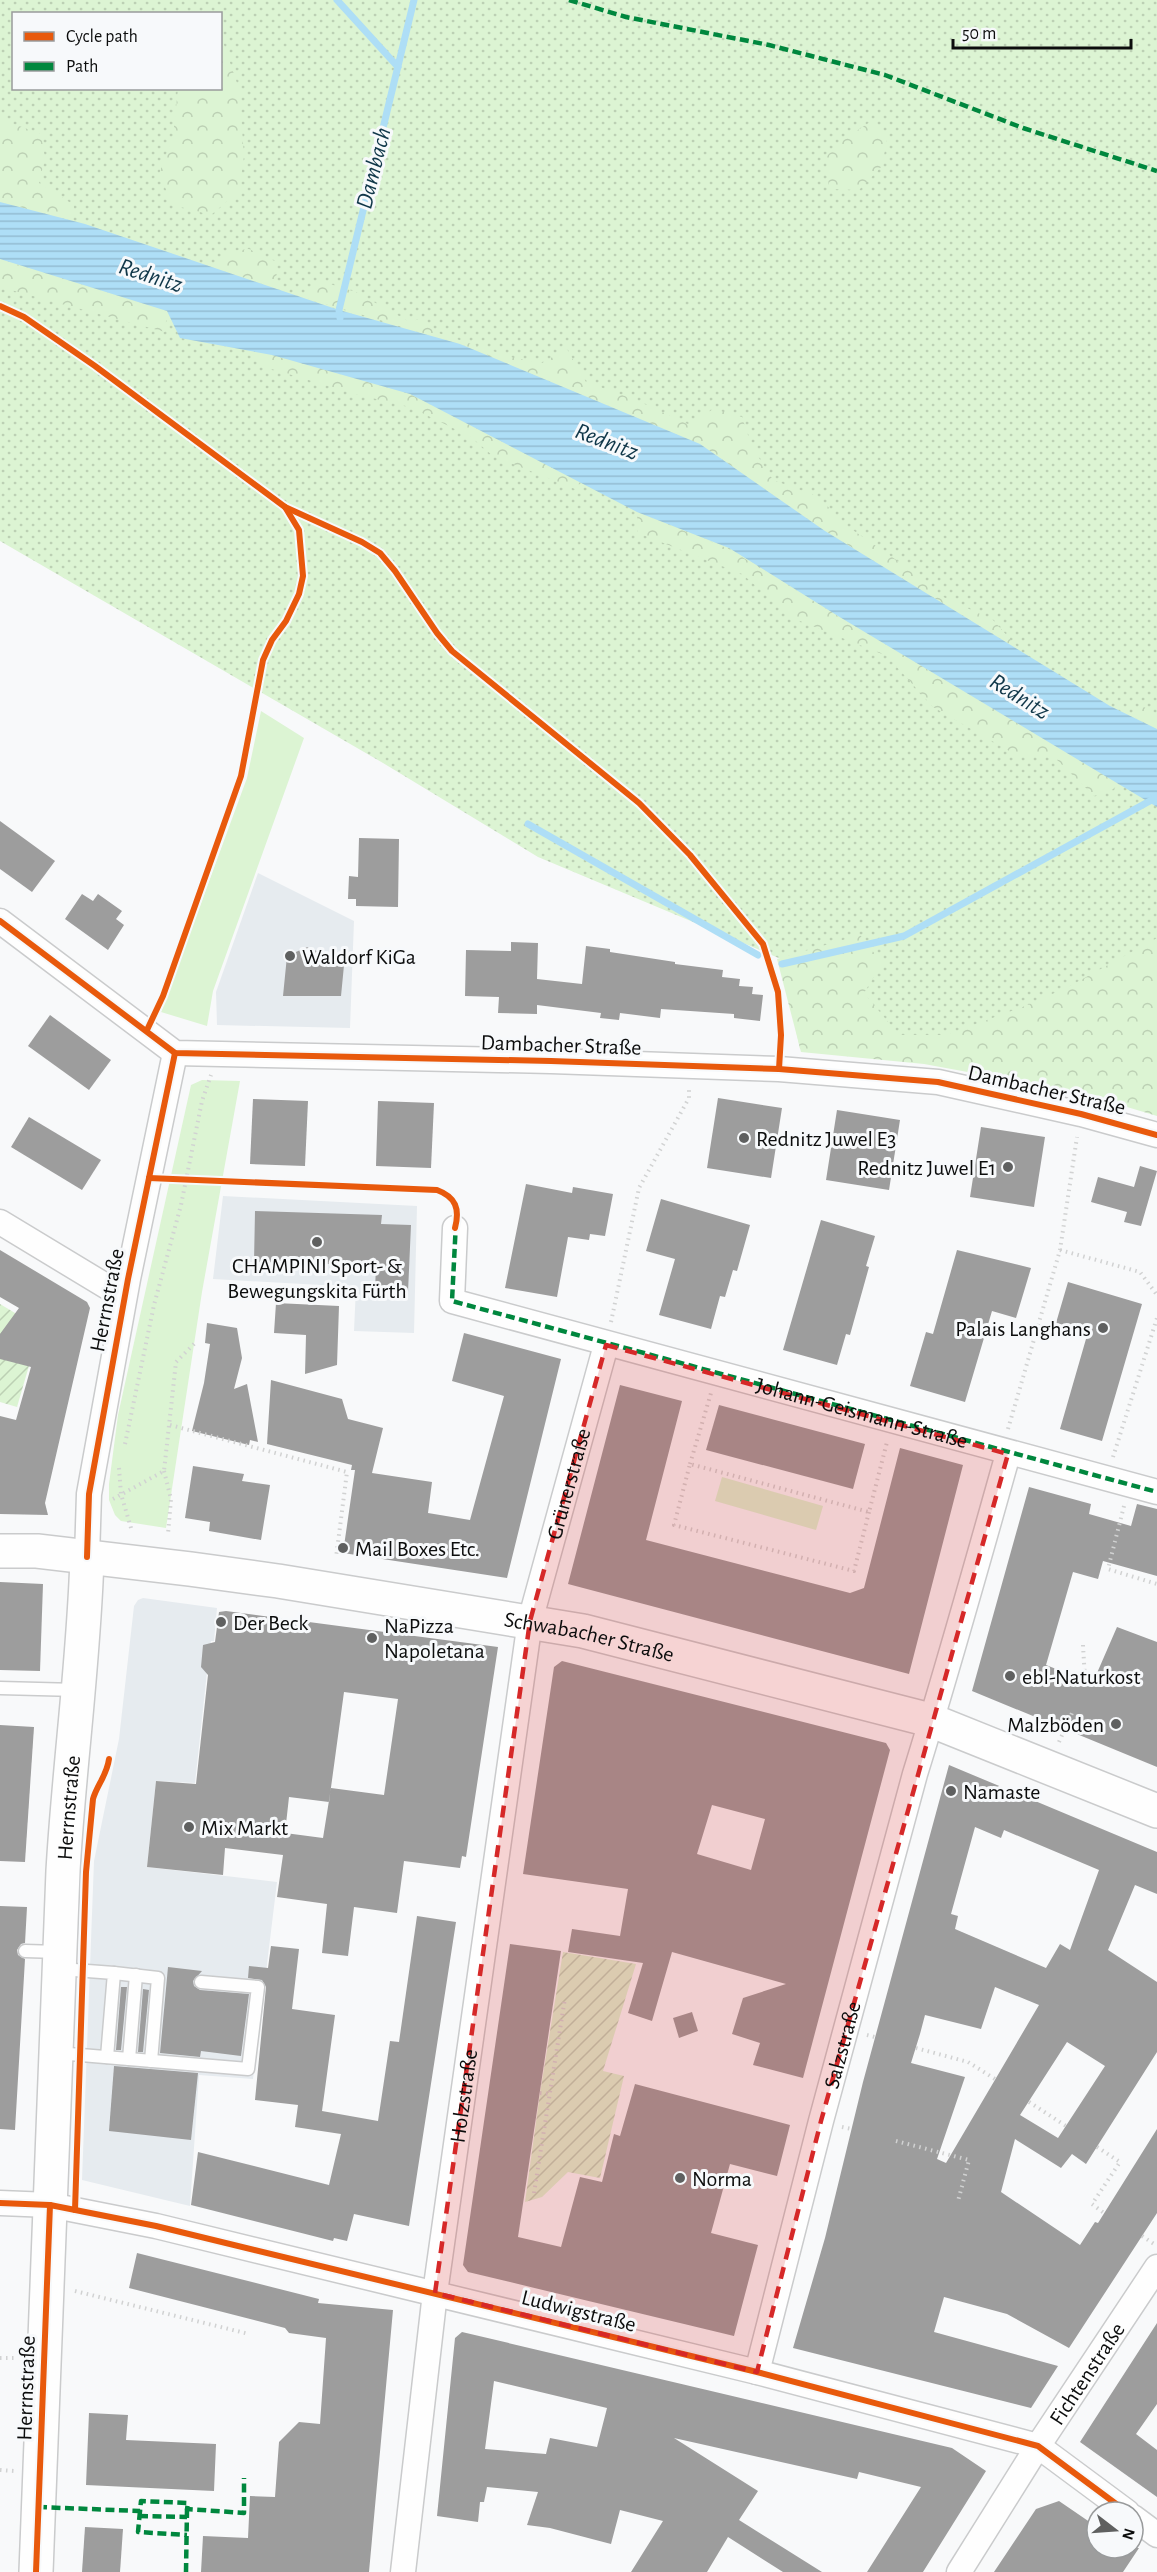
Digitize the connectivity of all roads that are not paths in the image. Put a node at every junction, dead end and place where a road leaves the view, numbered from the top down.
1 (0, 921) edge
2 (175, 1053) junction
3 (1157, 1135) edge
4 (0, 1222) edge
5 (454, 1228) dead end
6 (124, 1297) junction
7 (606, 1345) junction
8 (1008, 1454) junction
9 (1157, 1492) edge
10 (0, 1551) edge
11 (87, 1557) junction
12 (530, 1621) junction
13 (0, 1688) edge
14 (78, 1690) junction
15 (930, 1720) junction
16 (1157, 1810) edge
17 (25, 1951) dead end
18 (60, 1961) junction
19 (114, 1973) junction
20 (136, 1975) junction
21 (201, 1982) dead end
22 (56, 2053) junction
23 (107, 2057) junction
24 (129, 2059) junction
25 (151, 2061) junction
26 (0, 2204) edge
27 (50, 2205) junction
28 (1157, 2267) edge
29 (435, 2293) junction
30 (757, 2372) junction
31 (1038, 2446) junction
32 (1110, 2500) edge
33 (36, 2572) edge
34 (403, 2572) edge
35 (958, 2572) edge

1 - 2 street
2 - 3 street, Dambacher Straße
2 - 6 street, Herrnstraße
4 - 6 street
5 - 7 street
6 - 11 street, Herrnstraße
7 - 8 street, Johann-Geismann-Straße
7 - 12 street, Grünerstraße
8 - 9 street, Johann-Geismann-Straße
8 - 15 street
10 - 11 main road, Schwabacher Straße
11 - 12 main road, Schwabacher Straße
11 - 14 main road, Herrnstraße
12 - 15 main road, Schwabacher Straße
12 - 29 street, Holzstraße
13 - 14 lane
14 - 18 main road, Herrnstraße
15 - 16 main road, Schwabacher Straße
15 - 30 street, Salzstraße
17 - 18 lane
18 - 19 lane
18 - 22 main road, Herrnstraße
19 - 20 lane
19 - 23 lane
20 - 24 lane
20 - 25 lane
21 - 25 lane
22 - 23 lane
22 - 27 main road, Herrnstraße
23 - 24 lane
24 - 25 lane
26 - 27 street, Ludwigstraße
27 - 29 street, Ludwigstraße
27 - 33 main road, Herrnstraße
28 - 31 street, Fichtenstraße
29 - 30 street, Ludwigstraße
29 - 34 street, Holzstraße
30 - 31 street, Ludwigstraße
31 - 32 street, Ludwigstraße
31 - 35 street, Fichtenstraße

